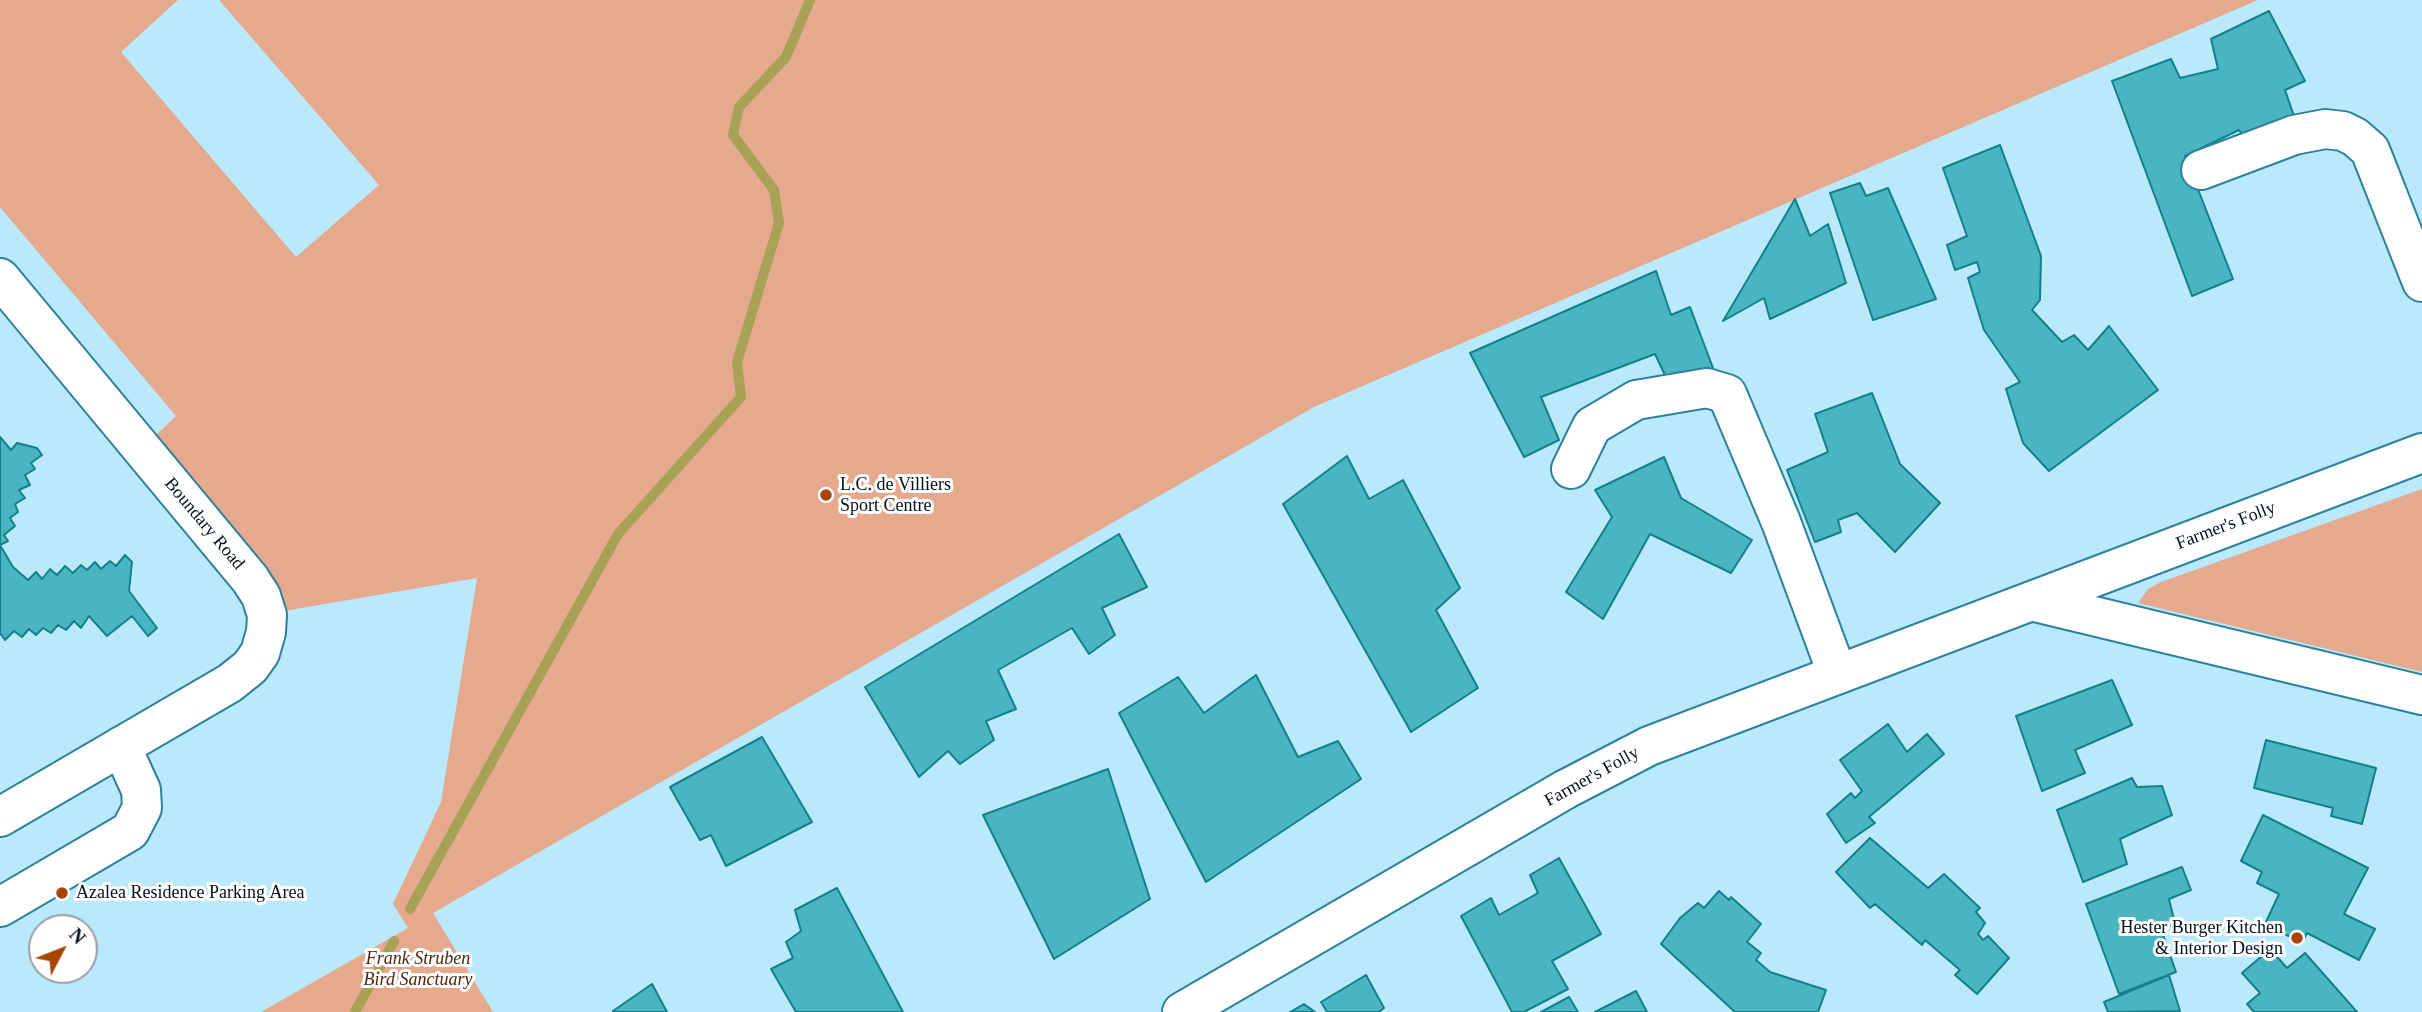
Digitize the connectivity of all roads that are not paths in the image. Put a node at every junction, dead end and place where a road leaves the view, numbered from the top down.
1 (2201, 170) dead end
2 (0, 278) edge
3 (2422, 282) edge
4 (2422, 453) edge
5 (1571, 469) dead end
6 (2031, 601) junction
7 (1837, 673) junction
8 (2422, 695) edge
9 (121, 746) junction
10 (0, 817) edge
11 (0, 907) edge
12 (1182, 1012) edge

1 - 3 street
2 - 9 street, Boundary Road
4 - 6 street, Farmer's Folly
5 - 7 street
6 - 7 street, Farmer's Folly
6 - 8 street
7 - 12 street, Farmer's Folly
9 - 10 street, Boundary Road
9 - 11 street

